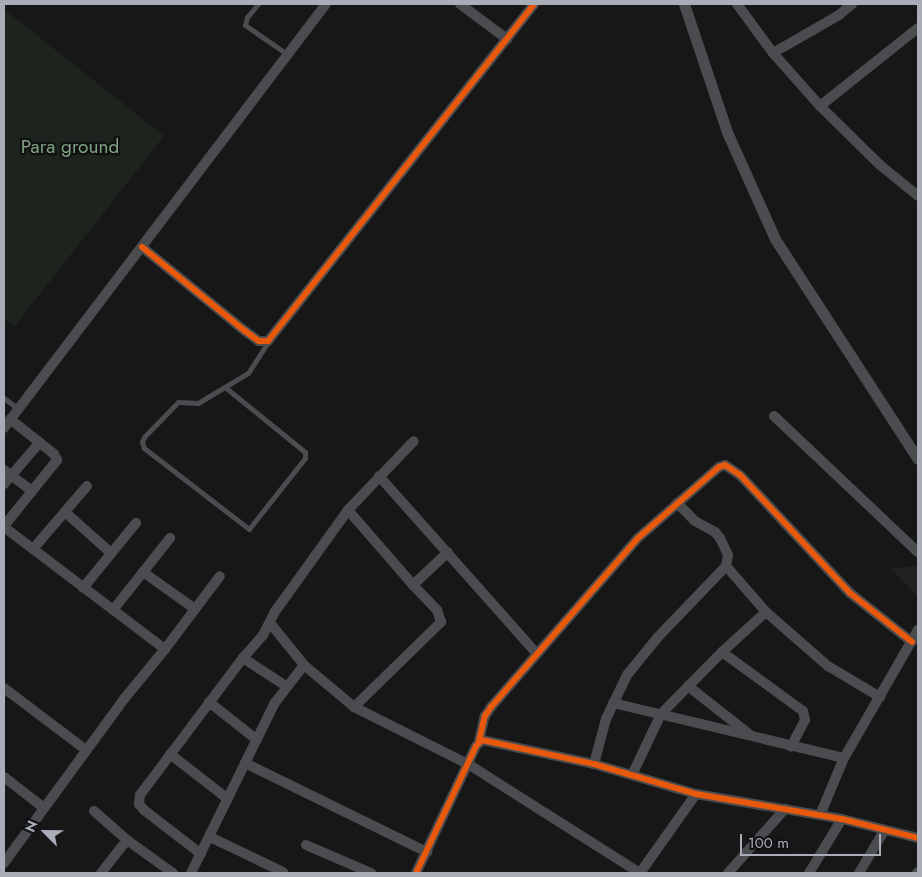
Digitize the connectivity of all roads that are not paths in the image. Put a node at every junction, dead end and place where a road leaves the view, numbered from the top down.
1 (258, 4) edge
2 (326, 4) edge
3 (460, 4) edge
4 (534, 4) edge
5 (684, 4) edge
6 (737, 4) edge
7 (852, 4) edge
8 (918, 28) edge
9 (507, 39) junction
10 (772, 53) junction
11 (287, 54) junction
12 (820, 106) junction
13 (918, 196) edge
14 (142, 247) junction
15 (268, 341) junction
16 (226, 388) junction
17 (4, 398) edge
18 (18, 408) junction
19 (774, 416) dead end
20 (10, 419) junction
21 (4, 428) edge
22 (414, 441) dead end
23 (40, 442) junction
24 (918, 459) edge
25 (6, 476) edge
26 (379, 476) junction
27 (87, 486) dead end
28 (32, 491) junction
29 (677, 503) junction
30 (348, 510) junction
31 (65, 512) junction
32 (136, 523) dead end
33 (4, 526) edge
34 (170, 538) dead end
35 (33, 550) junction
36 (448, 552) junction
37 (918, 552) edge
38 (111, 553) junction
39 (726, 566) junction
40 (143, 572) junction
41 (220, 576) dead end
42 (413, 585) junction
43 (83, 588) junction
44 (195, 609) junction
45 (113, 610) junction
46 (766, 612) junction
47 (270, 624) junction
48 (918, 630) edge
49 (912, 642) junction
50 (165, 649) junction
51 (722, 652) junction
52 (536, 653) junction
53 (243, 658) junction
54 (304, 665) junction
55 (286, 686) junction
56 (688, 686) junction
57 (4, 689) edge
58 (880, 697) junction
59 (209, 702) junction
60 (613, 703) junction
61 (354, 708) junction
62 (661, 714) junction
63 (752, 736) junction
64 (257, 740) junction
65 (479, 741) junction
66 (791, 746) junction
67 (86, 750) junction
68 (170, 754) junction
69 (844, 758) junction
70 (245, 763) junction
71 (468, 764) junction
72 (594, 764) junction
73 (632, 775) junction
74 (4, 779) edge
75 (696, 794) junction
76 (228, 799) junction
77 (44, 808) junction
78 (785, 809) junction
79 (94, 811) dead end
80 (820, 816) junction
81 (842, 819) junction
82 (884, 831) junction
83 (917, 835) edge
84 (210, 836) junction
85 (126, 840) junction
86 (306, 845) dead end
87 (427, 852) junction
88 (201, 854) junction
89 (4, 863) edge
90 (282, 872) dead end
91 (100, 873) edge
92 (173, 873) edge
93 (191, 873) edge
94 (371, 873) edge
95 (416, 873) edge
96 (640, 873) edge
97 (728, 873) edge
98 (809, 873) edge
99 (860, 873) edge

1 - 11 lane
2 - 11 street
3 - 9 street
4 - 9 street
5 - 24 street
6 - 10 street
7 - 10 street
8 - 12 street
9 - 15 street
10 - 12 street
11 - 14 street
12 - 13 street
14 - 15 street
14 - 18 street
15 - 16 lane
16 - 16 lane
17 - 18 lane
18 - 20 street
19 - 37 street
20 - 21 street
20 - 23 street
22 - 26 street
23 - 25 street
23 - 28 street
25 - 28 street
26 - 30 street
26 - 36 street
27 - 31 street
28 - 33 street
29 - 39 street
29 - 49 street
29 - 52 street
30 - 42 street
30 - 47 street
31 - 35 street
31 - 38 street
32 - 38 street
33 - 35 street
34 - 40 street
35 - 43 street
36 - 42 street
36 - 52 street
38 - 43 street
39 - 46 street
39 - 60 street
40 - 44 street
40 - 45 street
41 - 44 street
42 - 61 street
43 - 45 street
44 - 50 street
45 - 50 street
46 - 51 street
46 - 58 street
47 - 53 street
47 - 54 street
48 - 49 street
49 - 58 street
50 - 67 street
51 - 56 street
51 - 66 street
52 - 65 street
53 - 55 street
53 - 59 street
54 - 55 street
54 - 61 street
55 - 64 street
56 - 62 street
56 - 63 street
57 - 67 street
58 - 69 street
59 - 64 street
59 - 68 street
60 - 62 street
60 - 72 street
61 - 71 street
62 - 63 street
62 - 73 street
63 - 66 street
64 - 70 street
65 - 71 street
65 - 72 street
66 - 69 street
67 - 77 street
68 - 76 street
68 - 88 street
69 - 80 street
70 - 76 street
70 - 87 street
71 - 87 street
71 - 96 street
72 - 73 street
73 - 75 street
74 - 77 street
75 - 78 street
75 - 96 street
76 - 84 street
77 - 89 street
78 - 80 street
78 - 97 street
79 - 85 street
80 - 81 street
81 - 82 street
81 - 98 street
82 - 83 street
82 - 99 street
84 - 88 street
84 - 90 street
85 - 91 street
85 - 92 street
86 - 94 street
87 - 95 street
88 - 93 street

